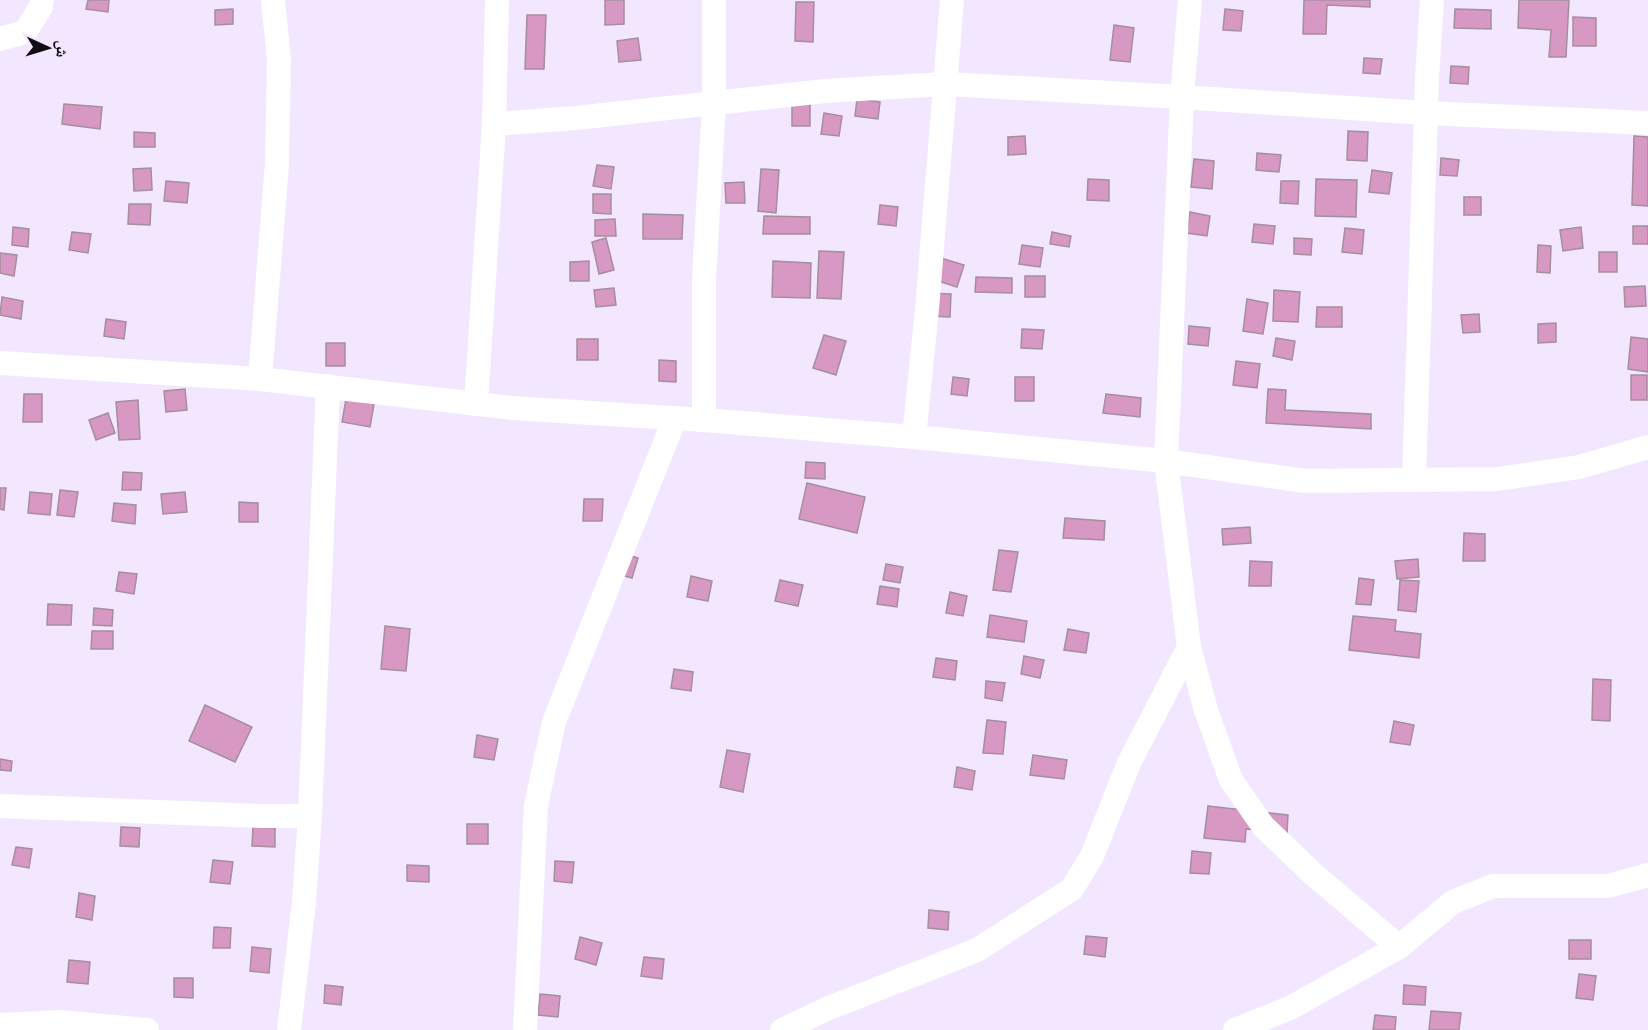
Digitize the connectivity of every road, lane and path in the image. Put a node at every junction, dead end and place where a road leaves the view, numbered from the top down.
1 (42, 0) edge
2 (273, 0) edge
3 (497, 0) edge
4 (714, 0) edge
5 (952, 0) edge
6 (1190, 0) edge
7 (1432, 0) edge
8 (0, 39) edge
9 (946, 84) junction
10 (1182, 97) junction
11 (714, 103) junction
12 (1426, 114) junction
13 (1648, 123) edge
14 (494, 124) junction
15 (0, 363) edge
16 (260, 379) junction
17 (328, 386) junction
18 (476, 404) junction
19 (675, 418) junction
20 (704, 420) junction
21 (914, 437) junction
22 (1648, 447) edge
23 (1166, 461) junction
24 (1414, 480) junction
25 (1189, 647) junction
26 (0, 806) edge
27 (310, 816) junction
28 (1648, 875) edge
29 (1399, 947) junction
30 (1262, 1024) edge
31 (0, 1025) edge
32 (147, 1030) edge
33 (289, 1030) edge
34 (525, 1030) edge
35 (782, 1030) edge
36 (1235, 1030) edge

1 - 8 street
2 - 16 street
3 - 14 street
4 - 11 street
5 - 9 street
6 - 10 street
7 - 12 street
9 - 10 street
9 - 11 street
9 - 21 street
10 - 12 street
10 - 23 street
11 - 14 street
11 - 20 street
12 - 13 street
12 - 24 street
14 - 18 street
15 - 16 street
16 - 17 street
17 - 18 street
17 - 27 street
18 - 19 street
19 - 20 street
19 - 34 street
20 - 21 street
21 - 23 street
22 - 24 street
23 - 24 street
23 - 25 street
25 - 29 street
25 - 35 street
26 - 27 street
27 - 33 street
28 - 29 street
29 - 30 street
30 - 36 street
31 - 32 street

